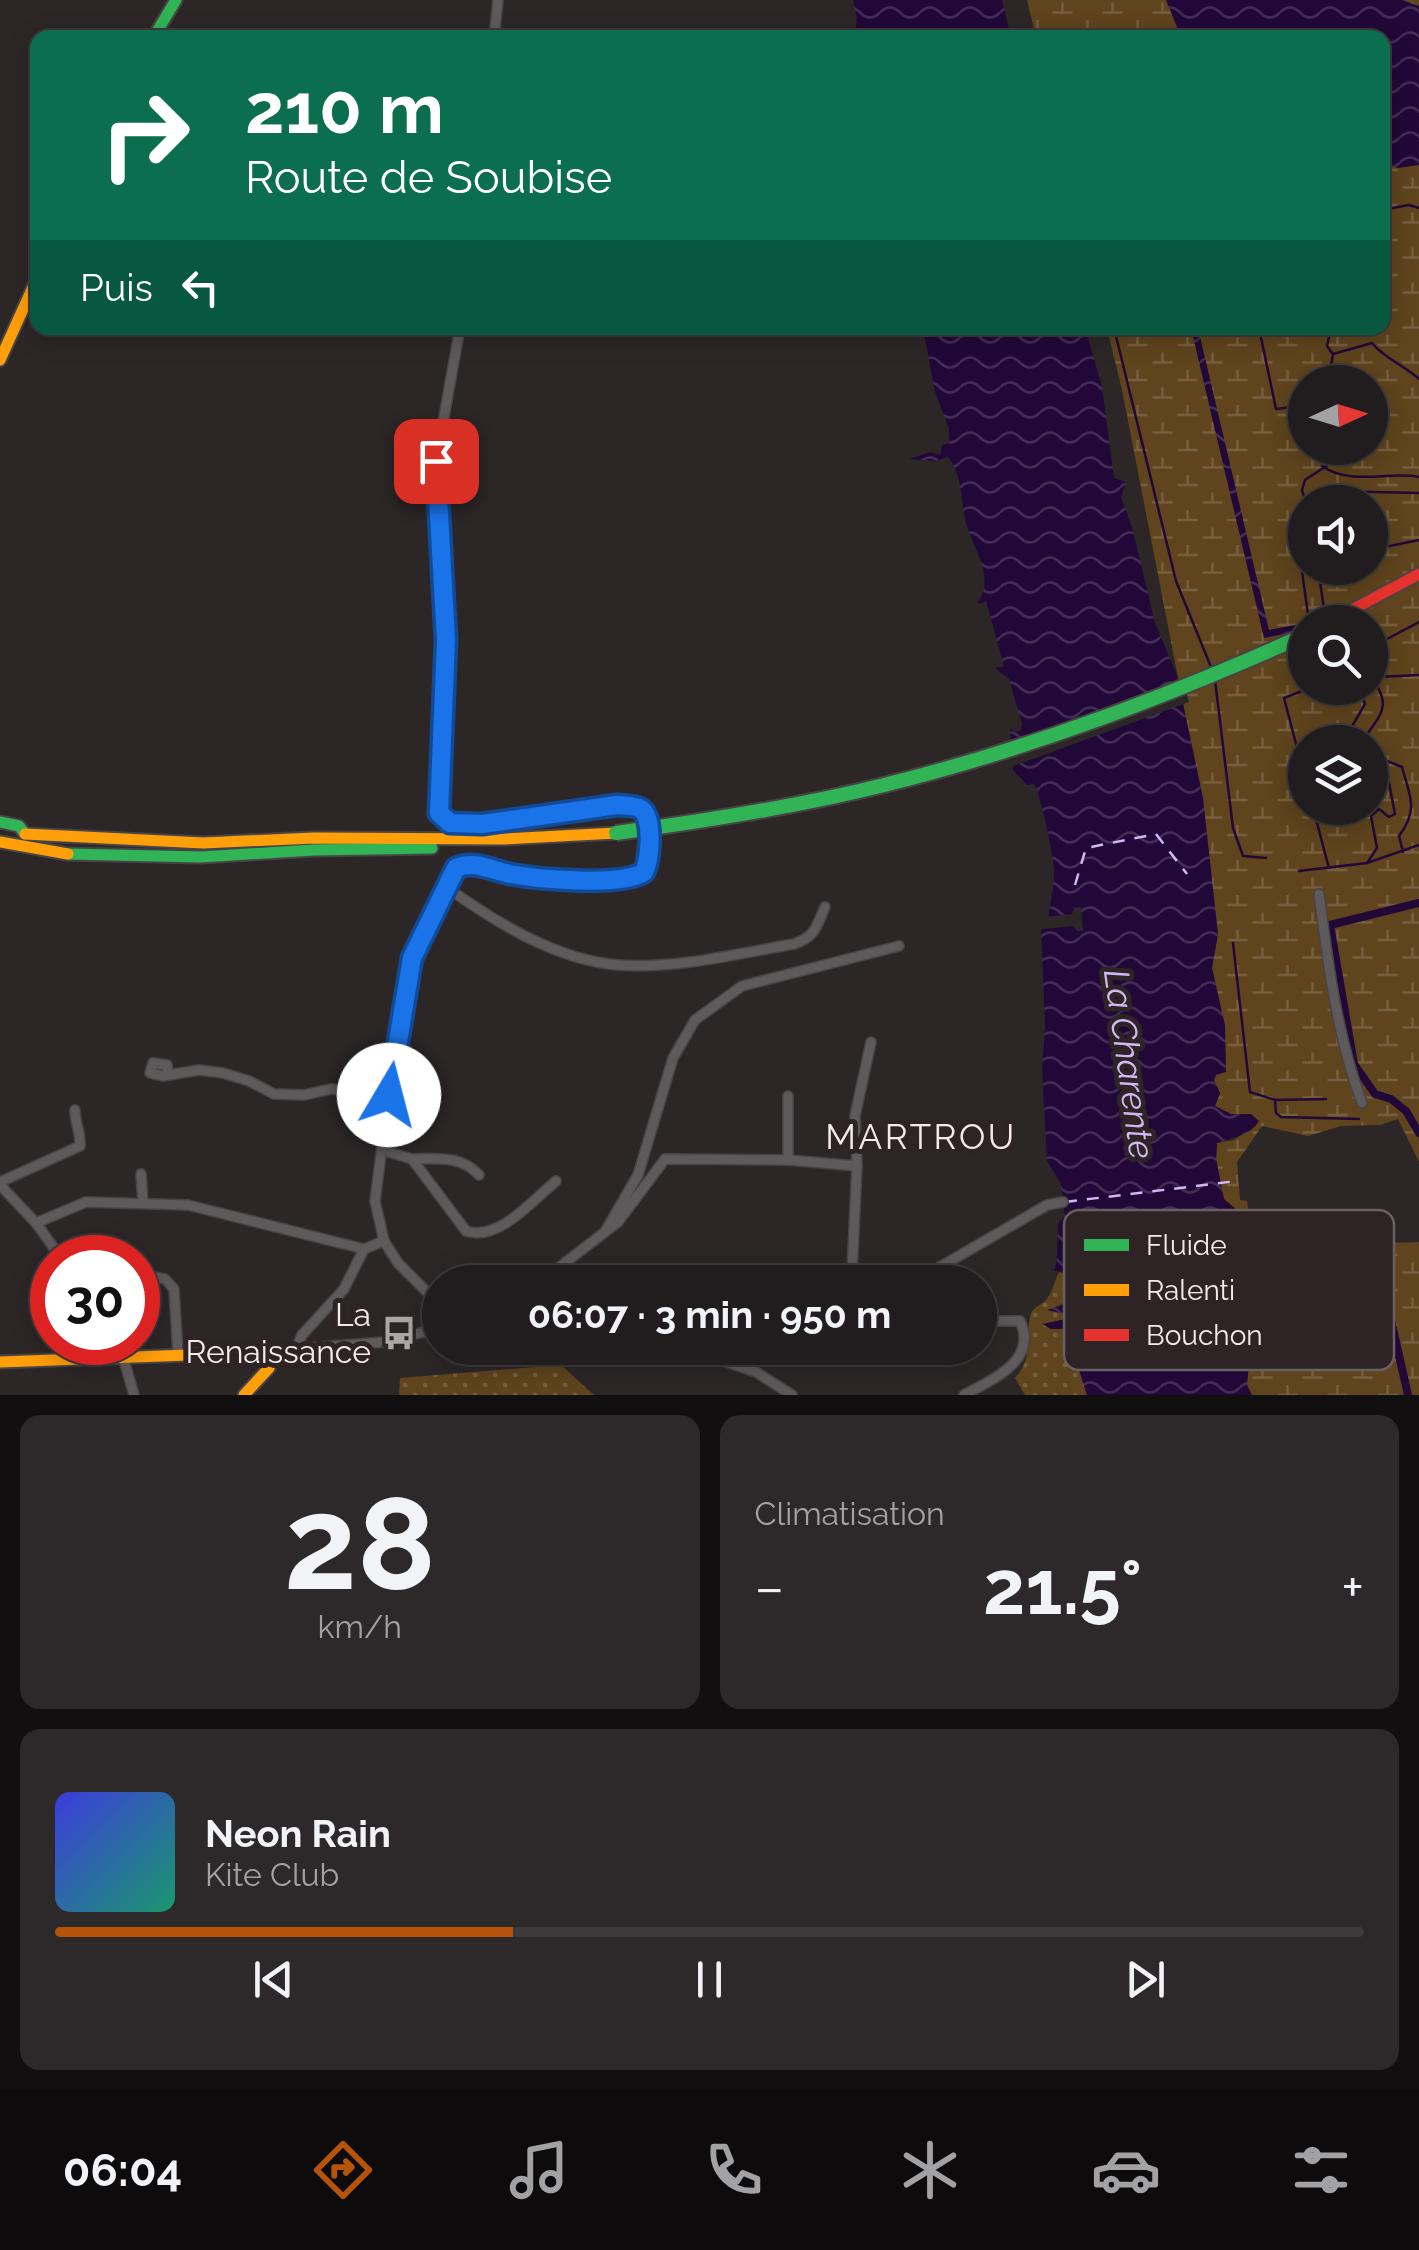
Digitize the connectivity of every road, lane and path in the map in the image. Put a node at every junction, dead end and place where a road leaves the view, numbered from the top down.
1 (176, 0) edge
2 (498, 0) edge
3 (158, 30) edge
4 (495, 30) edge
5 (30, 294) edge
6 (459, 335) edge
7 (0, 360) edge
8 (1419, 574) edge
9 (1419, 584) edge
10 (1361, 605) edge
11 (1380, 605) edge
12 (1288, 643) edge
13 (1288, 651) edge
14 (0, 822) edge
15 (0, 830) edge
16 (24, 834) junction
17 (616, 837) junction
18 (0, 842) edge
19 (0, 850) edge
20 (68, 854) junction
21 (445, 886) junction
22 (1319, 894) dead end
23 (825, 907) dead end
24 (899, 946) dead end
25 (871, 1042) dead end
26 (168, 1074) dead end
27 (389, 1095) junction
28 (788, 1096) dead end
29 (1362, 1103) dead end
30 (75, 1110) dead end
31 (382, 1150) junction
32 (412, 1159) junction
33 (788, 1160) junction
34 (857, 1166) junction
35 (141, 1174) dead end
36 (479, 1176) dead end
37 (556, 1181) dead end
38 (0, 1184) edge
39 (1062, 1202) dead end
40 (143, 1203) junction
41 (36, 1223) junction
42 (606, 1230) junction
43 (45, 1235) edge
44 (384, 1241) junction
45 (364, 1248) junction
46 (562, 1265) edge
47 (852, 1265) edge
48 (944, 1265) edge
49 (160, 1278) edge
50 (422, 1285) edge
51 (997, 1320) edge
52 (422, 1332) edge
53 (296, 1349) junction
54 (178, 1355) junction
55 (273, 1355) junction
56 (160, 1356) edge
57 (30, 1361) edge
58 (0, 1362) edge
59 (125, 1365) edge
60 (736, 1365) edge
61 (134, 1395) edge
62 (244, 1395) edge
63 (792, 1395) edge
64 (964, 1395) edge

1 - 3 main road
2 - 4 street
5 - 7 main road
6 - 21 street
8 - 10 main road
9 - 11 main road
12 - 17 main road, bridge
13 - 17 main road
14 - 16 main road
15 - 16 main road
16 - 17 main road
17 - 20 main road
18 - 20 main road
19 - 20 main road
21 - 23 street
21 - 27 street
22 - 29 street
24 - 42 street
25 - 34 street
26 - 27 street
27 - 31 street
28 - 33 street
30 - 38 street
31 - 32 street
31 - 44 street
32 - 36 street
32 - 37 street
33 - 34 street
33 - 42 street
34 - 47 street
35 - 40 street
38 - 41 street
39 - 48 street
40 - 41 street
40 - 45 street
41 - 43 street
42 - 46 street
44 - 45 street
44 - 50 street
45 - 53 street
49 - 54 street
51 - 64 street
52 - 53 street
53 - 55 street
54 - 55 main road
54 - 56 main road
55 - 62 main road
57 - 58 main road
59 - 61 street
60 - 63 street

